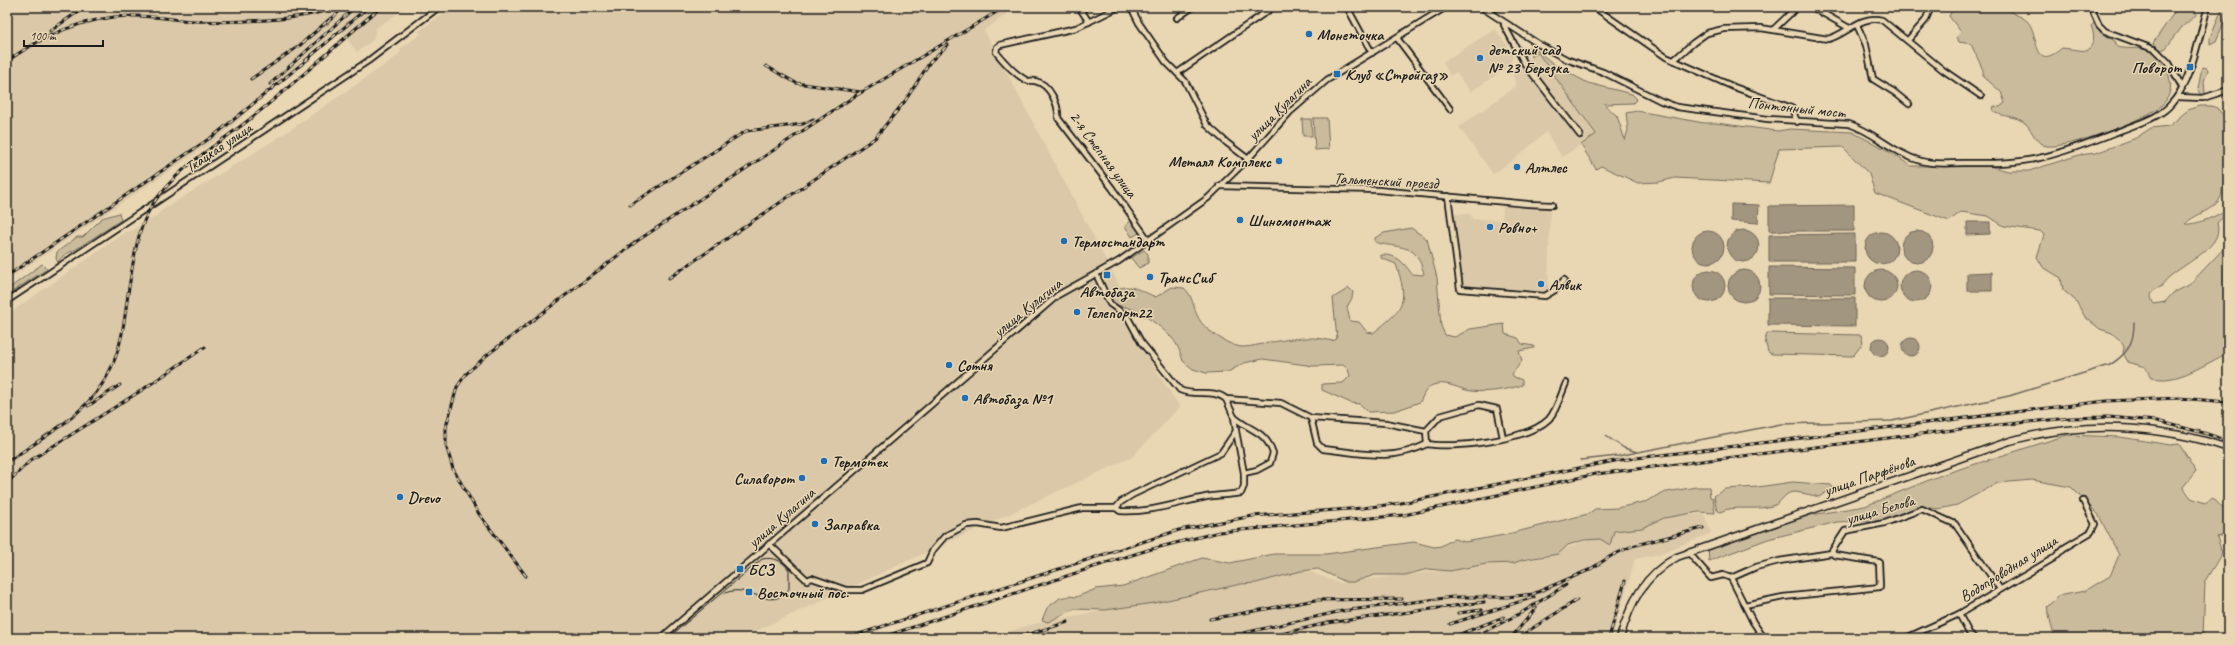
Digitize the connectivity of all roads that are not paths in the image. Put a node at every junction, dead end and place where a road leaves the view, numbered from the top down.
1 (439, 7) edge
2 (1079, 7) edge
3 (1120, 7) edge
4 (1131, 7) edge
5 (1192, 7) edge
6 (1347, 7) edge
7 (1446, 7) edge
8 (1481, 7) edge
9 (1498, 7) edge
10 (1594, 7) edge
11 (1797, 7) edge
12 (1812, 7) edge
13 (1931, 7) edge
14 (2091, 7) edge
15 (2208, 7) edge
16 (1272, 8) dead end
17 (1487, 10) junction
18 (1177, 18) dead end
19 (1089, 22) junction
20 (1503, 23) junction
21 (1856, 25) junction
22 (1849, 28) junction
23 (1774, 29) junction
24 (1397, 38) junction
25 (1908, 40) junction
26 (1372, 53) junction
27 (1674, 60) junction
28 (1177, 73) junction
29 (2182, 87) junction
30 (2228, 90) edge
31 (1981, 96) dead end
32 (2177, 96) junction
33 (1909, 104) dead end
34 (1450, 108) dead end
35 (1797, 122) junction
36 (1580, 135) dead end
37 (1248, 159) junction
38 (1219, 186) junction
39 (1448, 196) junction
40 (1552, 204) dead end
41 (1149, 241) junction
42 (1096, 274) junction
43 (1564, 280) dead end
44 (7, 301) edge
45 (1566, 383) dead end
46 (1226, 399) junction
47 (1234, 418) junction
48 (1311, 418) junction
49 (1426, 431) junction
50 (1236, 432) junction
51 (1503, 438) junction
52 (1428, 444) junction
53 (2228, 448) edge
54 (1244, 473) junction
55 (2083, 501) dead end
56 (1116, 508) junction
57 (769, 544) junction
58 (1688, 552) junction
59 (1832, 553) junction
60 (1731, 578) junction
61 (2000, 589) junction
62 (1745, 605) junction
63 (1959, 614) junction
64 (661, 638) edge
65 (1620, 638) edge
66 (1764, 638) edge
67 (1906, 638) edge
68 (1974, 638) edge

1 - 44 street, Ткацкая улица
2 - 19 street
3 - 19 street, 2-я Степная улица
4 - 28 street
5 - 18 street
6 - 26 street
7 - 24 street, улица Кулагина
8 - 17 street
9 - 17 street
10 - 27 street
11 - 23 street
12 - 22 street
13 - 25 street
14 - 29 street
15 - 29 street, Понтонный мост
16 - 28 street
17 - 20 street, Понтонный мост
19 - 41 street, 2-я Степная улица
20 - 35 street, Понтонный мост
20 - 36 street
21 - 22 street
21 - 25 street
21 - 33 street
22 - 23 street
23 - 27 street
24 - 26 street, улица Кулагина
24 - 34 street
25 - 31 street
26 - 37 street, улица Кулагина
27 - 35 street
28 - 37 street
29 - 32 street, Понтонный мост
30 - 32 street
32 - 35 street, Понтонный мост
37 - 38 street, улица Кулагина
38 - 39 street, Тальменский проезд
38 - 41 street, улица Кулагина
39 - 40 street, Тальменский проезд
39 - 43 street
41 - 42 street, улица Кулагина
42 - 46 street
42 - 57 street, улица Кулагина
45 - 51 street
46 - 47 street
46 - 48 street
47 - 50 street
47 - 54 street
48 - 49 street
48 - 52 street
49 - 51 street
49 - 52 street
50 - 54 street
50 - 56 street
51 - 52 street
53 - 58 main road, улица Парфёнова
54 - 56 street
55 - 61 street, Водопроводная улица
56 - 57 street
57 - 64 street, улица Кулагина
58 - 60 street
58 - 65 main road, улица Парфёнова
59 - 60 street
59 - 61 street, улица Белова
59 - 62 street
60 - 62 street
61 - 63 street, Водопроводная улица
62 - 66 street
63 - 67 street, Водопроводная улица
63 - 68 street

